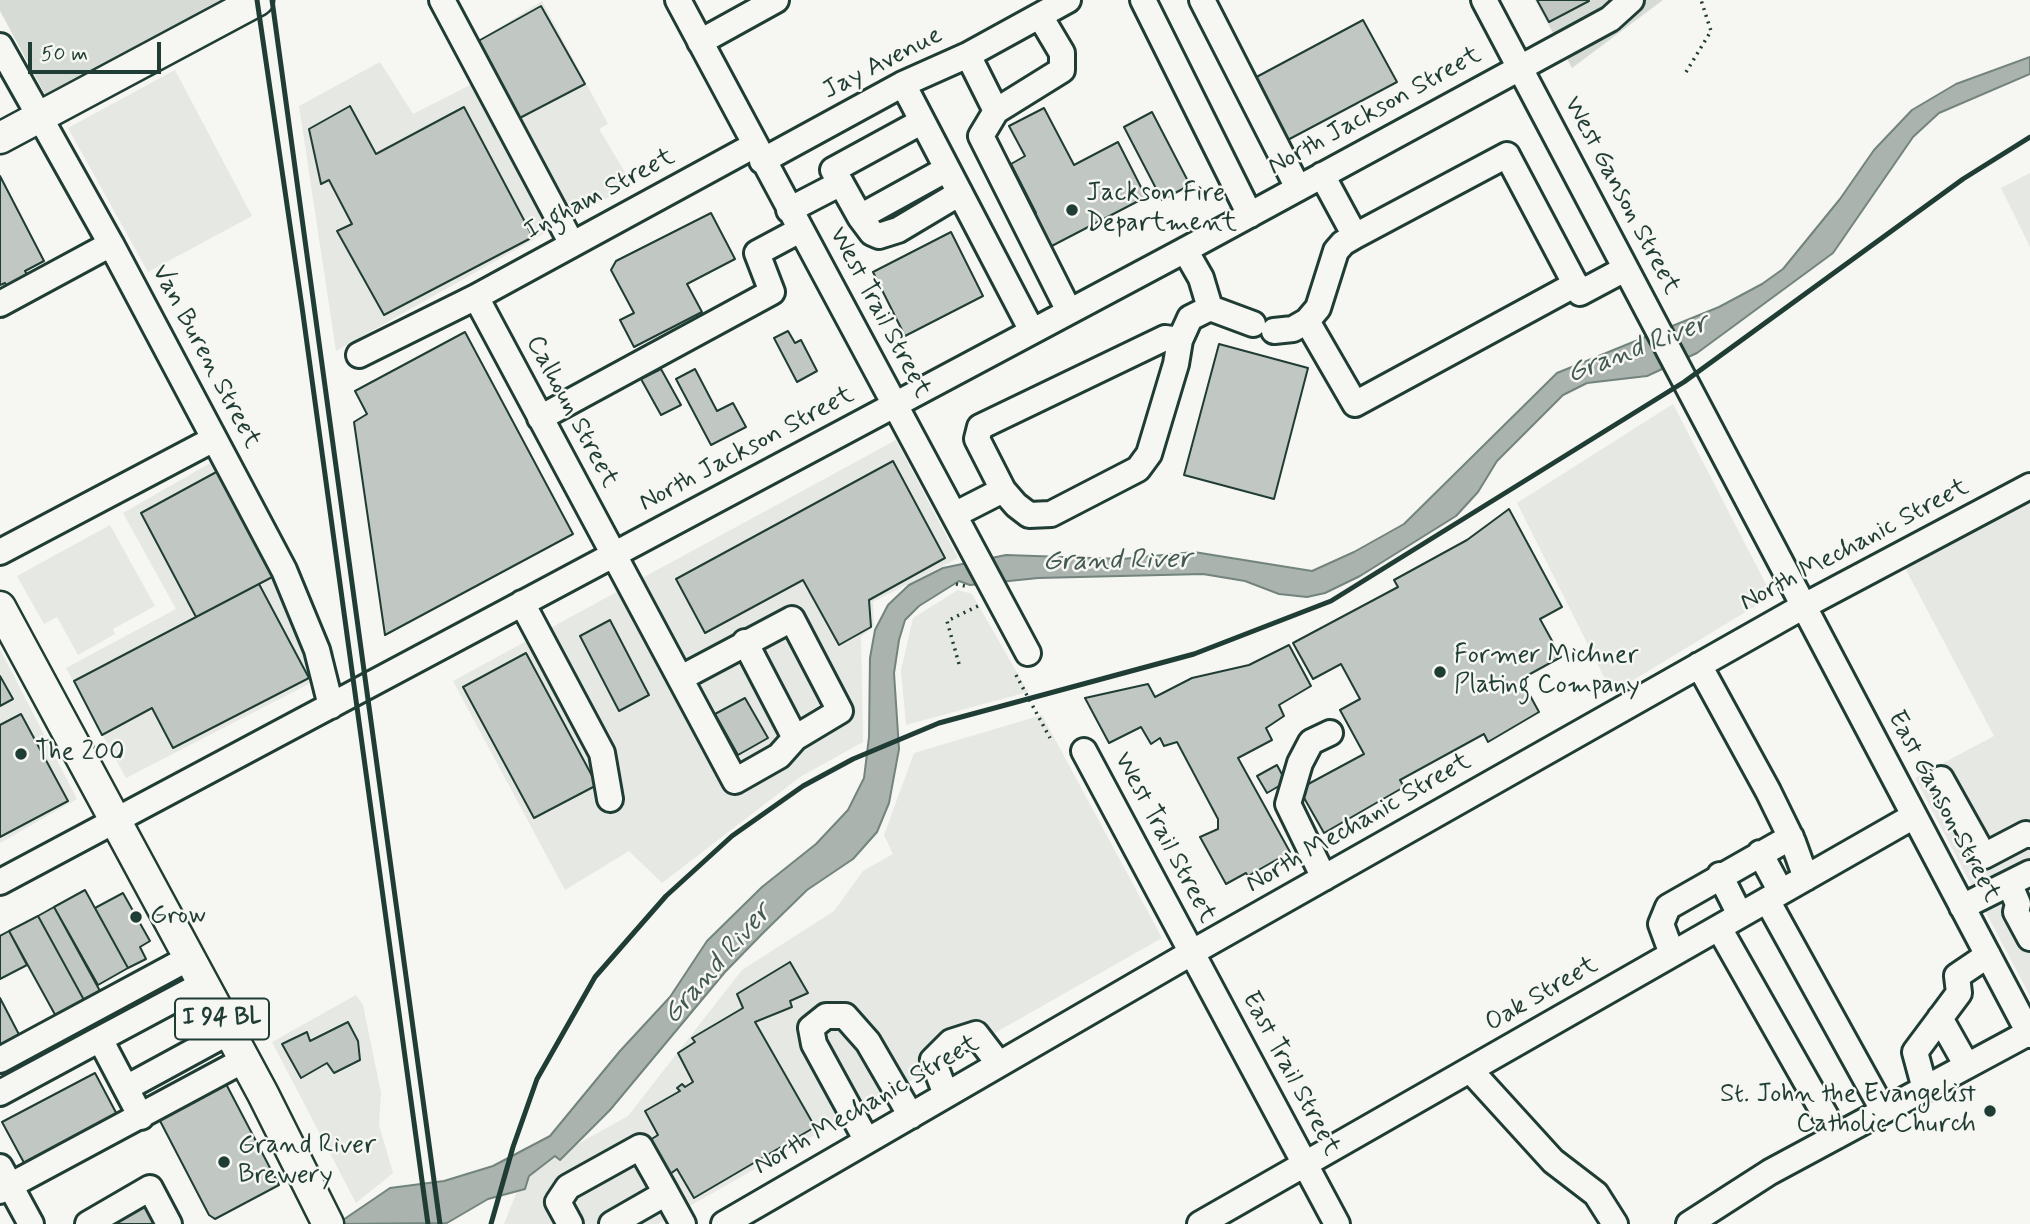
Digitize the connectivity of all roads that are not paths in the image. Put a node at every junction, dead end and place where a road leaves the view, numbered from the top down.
1 (258, 0) edge
2 (442, 0) edge
3 (678, 0) edge
4 (776, 0) edge
5 (1068, 0) edge
6 (1143, 0) edge
7 (1202, 0) edge
8 (1484, 0) edge
9 (1631, 0) edge
10 (1040, 16) junction
11 (700, 42) junction
12 (0, 46) edge
13 (968, 55) junction
14 (1519, 67) junction
15 (903, 84) junction
16 (996, 111) junction
17 (39, 117) junction
18 (920, 122) junction
19 (0, 138) edge
20 (758, 154) junction
21 (947, 169) junction
22 (1322, 175) junction
23 (841, 183) junction
24 (1298, 188) junction
25 (960, 193) junction
26 (1250, 215) junction
27 (860, 217) junction
28 (794, 220) junction
29 (1356, 236) junction
30 (111, 244) junction
31 (572, 244) junction
32 (1185, 250) junction
33 (1625, 269) junction
34 (1576, 284) junction
35 (475, 297) junction
36 (0, 304) edge
37 (1210, 308) junction
38 (1069, 311) junction
39 (1307, 321) junction
40 (1032, 331) junction
41 (1180, 340) junction
42 (359, 355) dead end
43 (895, 405) junction
44 (540, 418) junction
45 (214, 439) junction
46 (2030, 486) edge
47 (1003, 490) junction
48 (954, 515) junction
49 (0, 552) edge
50 (614, 555) junction
51 (522, 603) junction
52 (1804, 606) junction
53 (0, 607) edge
54 (745, 642) junction
55 (1028, 653) dead end
56 (1699, 665) junction
57 (681, 678) junction
58 (331, 706) junction
59 (1330, 733) dead end
60 (795, 738) junction
61 (1084, 751) dead end
62 (1941, 779) dead end
63 (610, 799) dead end
64 (1914, 816) junction
65 (115, 820) junction
66 (2030, 835) edge
67 (1791, 836) junction
68 (1760, 853) junction
69 (1720, 875) junction
70 (1324, 878) junction
71 (1806, 878) junction
72 (2020, 879) edge
73 (0, 882) edge
74 (1774, 896) junction
75 (1962, 907) junction
76 (1740, 915) junction
77 (1719, 928) junction
78 (2030, 938) edge
79 (1191, 953) junction
80 (1672, 954) junction
81 (1987, 955) junction
82 (189, 958) junction
83 (203, 984) junction
84 (1940, 1018) junction
85 (229, 1032) junction
86 (2030, 1033) edge
87 (100, 1039) junction
88 (0, 1060) edge
89 (244, 1060) junction
90 (999, 1065) junction
91 (1967, 1066) junction
92 (1471, 1071) junction
93 (126, 1088) junction
94 (1925, 1089) junction
95 (0, 1093) edge
96 (946, 1095) junction
97 (1883, 1110) junction
98 (911, 1115) junction
99 (141, 1117) junction
100 (1837, 1136) junction
101 (867, 1141) junction
102 (1305, 1165) junction
103 (4, 1182) edge
104 (666, 1194) junction
105 (327, 1222) edge
106 (31, 1224) edge
107 (88, 1224) edge
108 (169, 1224) edge
109 (570, 1224) edge
110 (612, 1224) edge
111 (683, 1224) edge
112 (724, 1224) edge
113 (1200, 1224) edge
114 (1337, 1224) edge
115 (1615, 1224) edge
116 (1689, 1224) edge

1 - 17 main road
2 - 31 street
3 - 11 street, West Trail Street
4 - 11 street
5 - 10 street, Jay Avenue
6 - 26 street
7 - 24 street
8 - 14 street, West Ganson Street
9 - 14 street, North Jackson Street
10 - 13 street, Jay Avenue
10 - 16 street
11 - 20 street, West Trail Street
12 - 17 street, Van Buren Street
13 - 15 street, Jay Avenue
13 - 16 street
14 - 22 street, North Jackson Street
14 - 33 street, West Ganson Street
15 - 18 street
15 - 20 street, Jay Avenue
16 - 38 street
17 - 19 main road
17 - 30 street, Van Buren Street
18 - 21 street
18 - 23 street
20 - 28 street, West Trail Street
20 - 31 street, Ingham Street
21 - 25 street
21 - 27 street
22 - 24 street, North Jackson Street
22 - 29 street
23 - 27 street
23 - 28 street
24 - 26 street, North Jackson Street
25 - 27 street
25 - 40 street
26 - 32 street, North Jackson Street
28 - 43 street, West Trail Street
28 - 44 street
29 - 34 street
29 - 39 street
30 - 36 street
30 - 45 street, Van Buren Street
31 - 35 street, Ingham Street
32 - 37 street
32 - 38 street, North Jackson Street
33 - 34 street
33 - 52 street, West Ganson Street
34 - 39 street
35 - 42 street, Ingham Street
35 - 44 street, Calhoun Street
37 - 39 street
37 - 41 street
38 - 40 street, North Jackson Street
40 - 43 street, North Jackson Street
41 - 47 street
41 - 47 street
43 - 48 street, West Trail Street
43 - 50 street, North Jackson Street
44 - 50 street, Calhoun Street
45 - 49 street
45 - 58 street, Van Buren Street
46 - 52 street, North Mechanic Street
47 - 48 street
48 - 55 street, West Trail Street
50 - 51 street, North Jackson Street
50 - 57 street, Calhoun Street
51 - 58 street, North Jackson Street
51 - 63 street
52 - 56 street, North Mechanic Street
52 - 64 street, East Ganson Street
53 - 65 main road, I 94 BL
54 - 57 street
54 - 60 street
54 - 60 street
56 - 67 street
56 - 70 street, North Mechanic Street
57 - 60 street, Calhoun Street
58 - 65 street, North Jackson Street
59 - 70 street
61 - 79 street, West Trail Street
62 - 66 street
64 - 71 street, Oak Street
64 - 75 street, East Ganson Street
65 - 73 street, North Jackson Street
65 - 82 main road, I 94 BL
67 - 68 street
67 - 71 street
68 - 69 street
68 - 74 street
69 - 76 street
69 - 80 street
70 - 79 street, North Mechanic Street
71 - 74 street, Oak Street
72 - 75 street
72 - 78 street
74 - 76 street, Oak Street
74 - 97 street
75 - 81 street, East Ganson Street
76 - 77 street, Oak Street
77 - 80 street, Oak Street
77 - 100 street
79 - 90 street, North Mechanic Street
79 - 102 street, East Trail Street
80 - 92 street, Oak Street
81 - 84 street
81 - 86 street, East Ganson Street
82 - 83 main road, I 94 BL
82 - 88 street
83 - 85 main road, I 94 BL
83 - 87 street
84 - 91 street
84 - 94 street
85 - 89 main road, I 94 BL
85 - 93 street
86 - 91 street
87 - 93 street
87 - 95 street
89 - 99 street
89 - 105 main road, I 94 BL
90 - 96 street, North Mechanic Street
90 - 96 street
91 - 94 street
92 - 102 street, Oak Street
92 - 115 street
93 - 99 street
94 - 97 street
96 - 98 street, North Mechanic Street
97 - 100 street
98 - 101 street, North Mechanic Street
98 - 101 street
99 - 103 street
100 - 116 street
101 - 112 street, North Mechanic Street
102 - 113 street, Oak Street
102 - 114 street, East Trail Street
103 - 106 street
104 - 109 street
104 - 110 street
104 - 111 street
107 - 108 street

